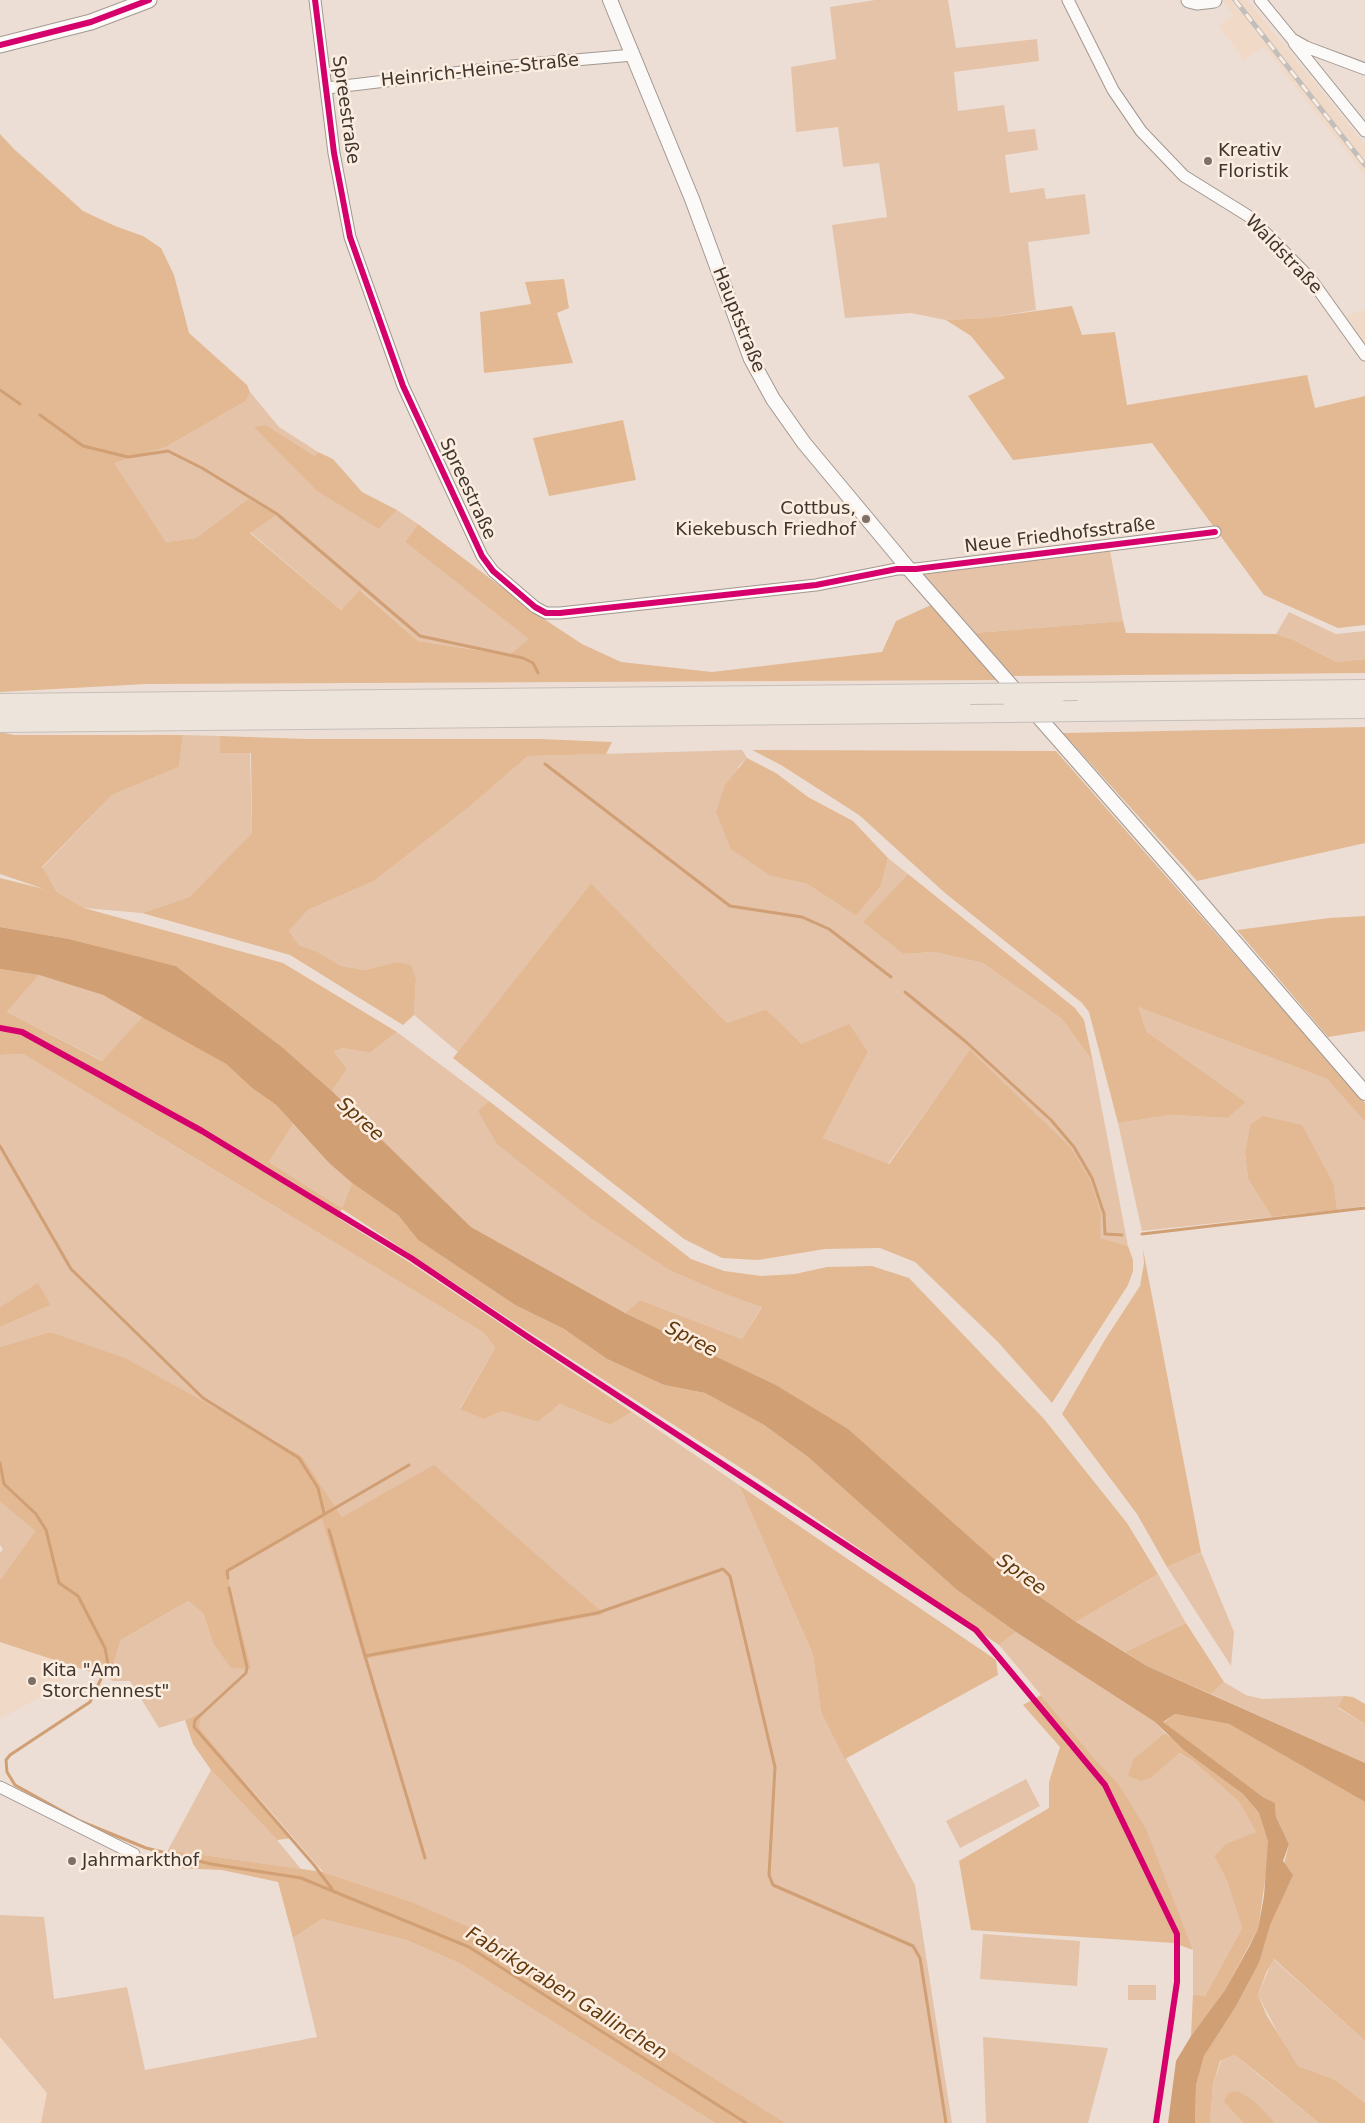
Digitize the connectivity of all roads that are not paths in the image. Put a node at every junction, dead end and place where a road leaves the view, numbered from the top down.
1 (149, 0) edge
2 (315, 0) edge
3 (610, 0) edge
4 (1068, 0) edge
5 (1189, 0) edge
6 (1214, 0) edge
7 (1260, 0) edge
8 (1292, 40) junction
9 (0, 45) edge
10 (633, 55) junction
11 (1365, 69) edge
12 (327, 88) junction
13 (1365, 132) edge
14 (1365, 355) edge
15 (1215, 532) dead end
16 (908, 568) junction
17 (1365, 690) edge
18 (0, 704) edge
19 (1365, 708) edge
20 (0, 722) edge
21 (1365, 1093) edge
22 (0, 1787) edge
23 (134, 1854) dead end

1 - 9 main road
2 - 12 street, Spreestraße
3 - 10 street, Hauptstraße
4 - 14 street, Waldstraße
5 - 6 main road
7 - 8 street
8 - 11 street
8 - 13 street
10 - 12 street, Heinrich-Heine-Straße
10 - 16 street, Hauptstraße
12 - 16 street, Spreestraße
15 - 16 street, Neue Friedhofsstraße
16 - 21 street, Hauptstraße
17 - 18 highway, bridge
19 - 20 highway, bridge
22 - 23 street

